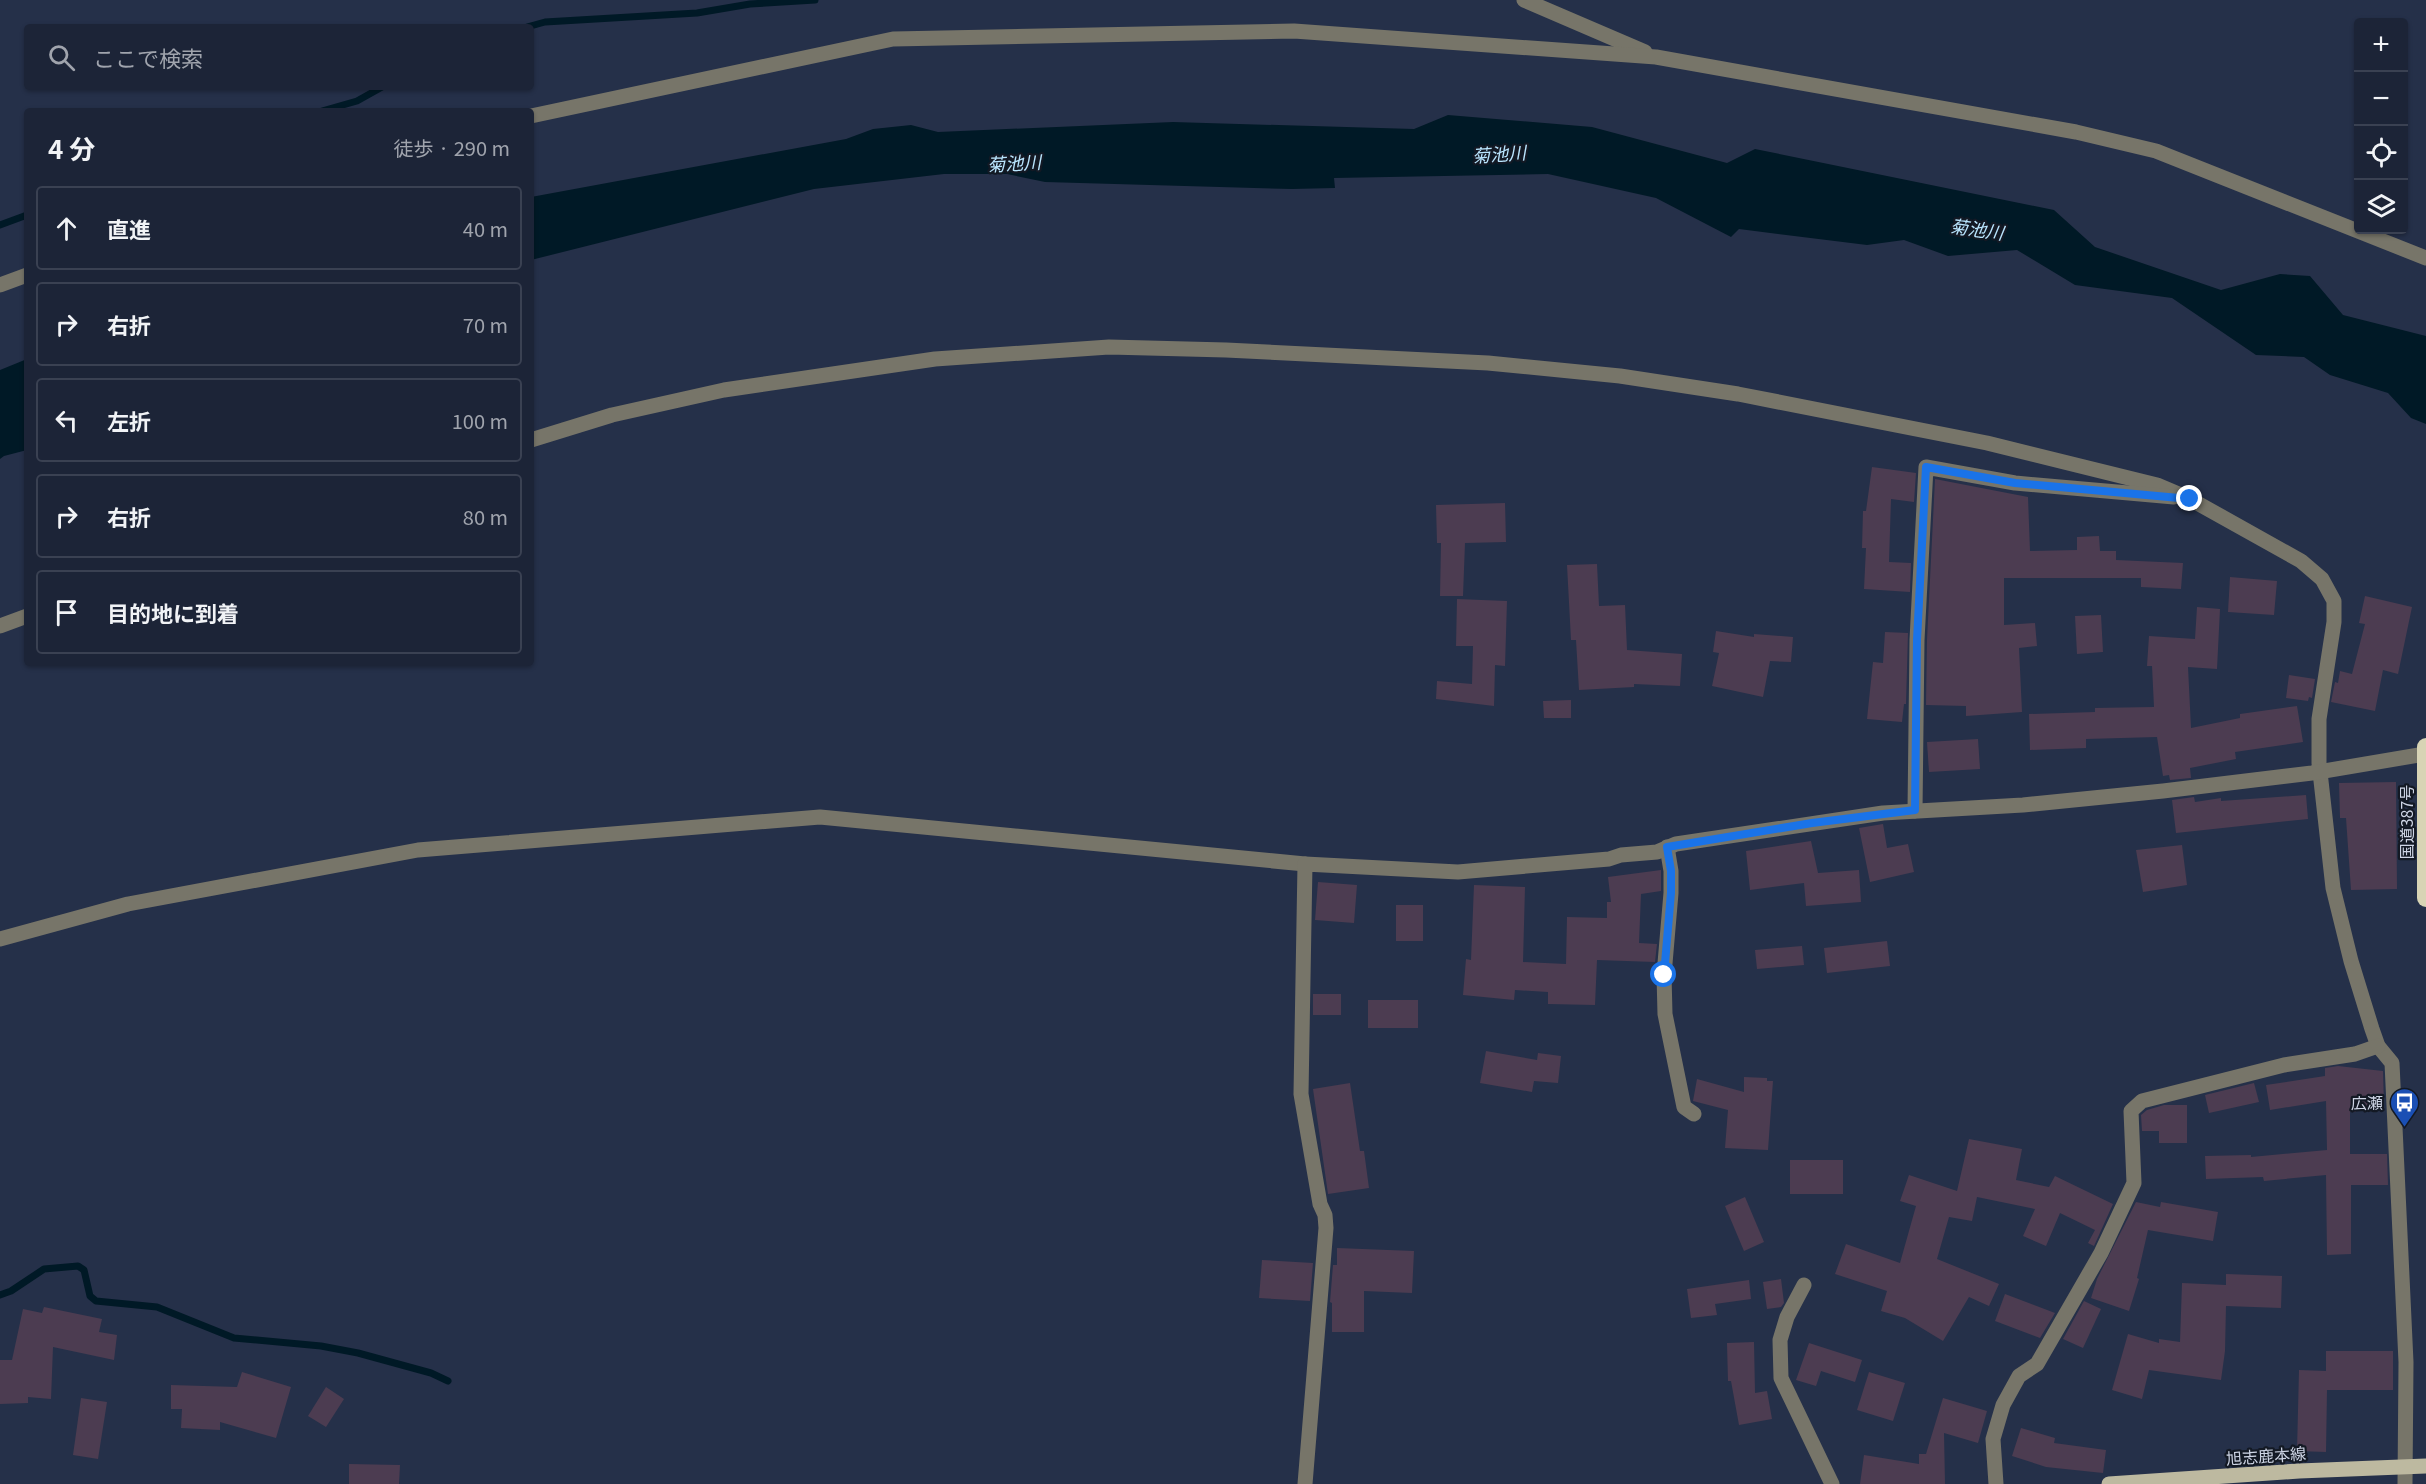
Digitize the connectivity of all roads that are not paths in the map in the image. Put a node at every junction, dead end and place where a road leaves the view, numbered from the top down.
1 (1524, 0) edge
2 (1656, 57) junction
3 (534, 115) edge
4 (2426, 258) edge
5 (24, 276) edge
6 (0, 285) edge
7 (534, 439) edge
8 (2190, 499) junction
9 (24, 617) edge
10 (0, 626) edge
11 (2425, 750) edge
12 (2320, 771) junction
13 (1915, 810) junction
14 (1667, 847) junction
15 (1305, 864) junction
16 (2426, 898) edge
17 (0, 939) edge
18 (2379, 1046) junction
19 (1694, 1114) dead end
20 (1804, 1285) dead end
21 (2404, 1466) junction
22 (2426, 1466) edge
23 (1305, 1484) edge
24 (1832, 1484) edge
25 (1996, 1484) edge
26 (2109, 1484) edge
27 (2405, 1484) edge

1 - 2 street
2 - 3 street
2 - 4 street
5 - 6 street
7 - 8 street
8 - 12 street
8 - 13 street
9 - 10 street
11 - 12 street
11 - 16 highway, 国道387号
12 - 13 street
12 - 18 street
13 - 14 street
14 - 15 street
14 - 19 street
15 - 17 street
15 - 23 street
18 - 21 street
18 - 25 street
20 - 24 street
21 - 22 main road, 旭志鹿本線
21 - 26 main road, 旭志鹿本線
21 - 27 street

